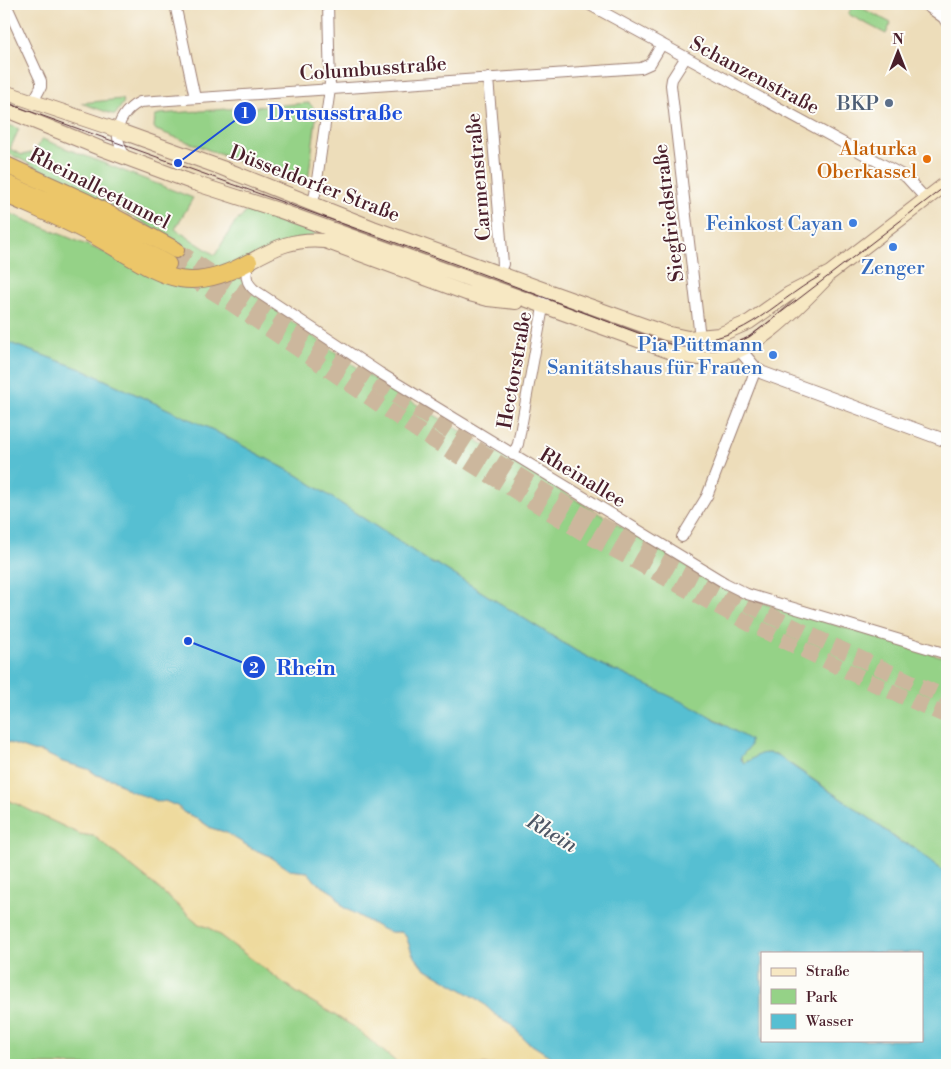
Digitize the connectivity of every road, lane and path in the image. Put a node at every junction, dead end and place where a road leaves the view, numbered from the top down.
1 (6, 4) edge
2 (175, 4) edge
3 (328, 4) edge
4 (588, 4) edge
5 (926, 4) edge
6 (946, 18) edge
7 (662, 44) junction
8 (686, 58) junction
9 (488, 78) junction
10 (330, 89) junction
11 (4, 92) edge
12 (195, 98) junction
13 (33, 102) junction
14 (4, 109) edge
15 (39, 123) junction
16 (118, 130) junction
17 (124, 157) junction
18 (4, 164) edge
19 (4, 182) edge
20 (947, 183) edge
21 (4, 194) edge
22 (926, 199) junction
23 (312, 204) junction
24 (249, 262) junction
25 (499, 273) junction
26 (830, 273) junction
27 (546, 291) junction
28 (529, 301) junction
29 (774, 304) junction
30 (543, 306) junction
31 (719, 335) junction
32 (700, 338) junction
33 (740, 350) junction
34 (674, 353) junction
35 (756, 369) junction
36 (947, 441) edge
37 (513, 455) junction
38 (682, 537) dead end
39 (947, 654) edge

1 - 13 street
2 - 12 street
3 - 10 street
4 - 7 street, Schanzenstraße
5 - 6 street
7 - 8 street, Schanzenstraße
7 - 9 street, Columbusstraße
8 - 22 street, Schanzenstraße
8 - 32 street, Siegfriedstraße
9 - 10 street, Columbusstraße
9 - 25 street, Carmenstraße
10 - 12 street, Columbusstraße
10 - 23 street
11 - 13 main road, Düsseldorfer Straße
12 - 16 street, Columbusstraße
13 - 15 main road
13 - 16 main road, Düsseldorfer Straße
14 - 15 main road, Düsseldorfer Straße
15 - 17 main road, Düsseldorfer Straße
16 - 17 street
16 - 23 main road, Düsseldorfer Straße
17 - 28 main road, Düsseldorfer Straße
18 - 19 highway, Rheinalleetunnel
20 - 22 main road
21 - 24 highway
22 - 26 main road
23 - 25 main road, Düsseldorfer Straße
24 - 28 main road, Düsseldorfer Straße
24 - 37 street, Rheinallee
25 - 27 main road, Düsseldorfer Straße
26 - 29 main road
26 - 33 main road, Düsseldorfer Straße
27 - 30 street, Hectorstraße
27 - 32 main road, Düsseldorfer Straße
28 - 30 main road, Düsseldorfer Straße
29 - 31 main road, Düsseldorfer Straße
29 - 33 main road
30 - 34 main road, Düsseldorfer Straße
30 - 37 street, Hectorstraße
31 - 32 main road, Düsseldorfer Straße
31 - 33 main road
32 - 34 street
33 - 34 main road, Düsseldorfer Straße
33 - 35 street
35 - 36 street
35 - 38 street
37 - 39 street, Rheinallee

